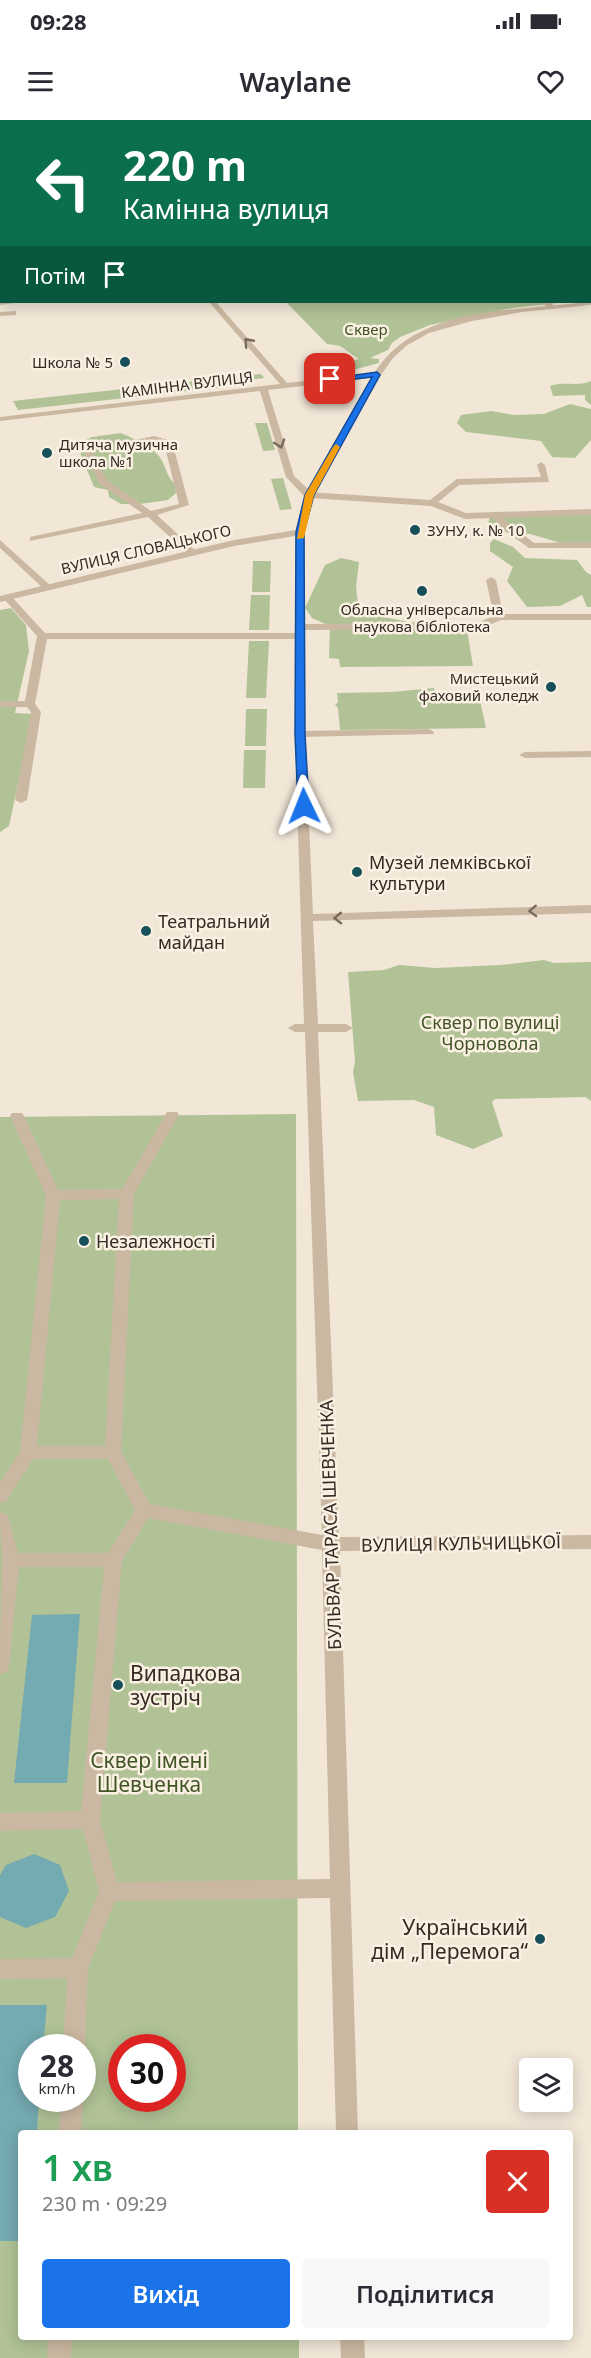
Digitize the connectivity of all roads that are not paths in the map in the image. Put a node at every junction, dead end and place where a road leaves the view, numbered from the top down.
1 (213, 303) edge
2 (548, 304) edge
3 (590, 304) edge
4 (13, 313) dead end
5 (0, 315) edge
6 (377, 375) junction
7 (284, 384) junction
8 (263, 388) junction
9 (1, 418) edge
10 (129, 442) dead end
11 (98, 446) dead end
12 (541, 465) dead end
13 (309, 495) junction
14 (432, 503) junction
15 (591, 512) edge
16 (150, 514) junction
17 (495, 515) junction
18 (300, 532) junction
19 (33, 539) dead end
20 (0, 543) edge
21 (591, 545) edge
22 (193, 553) junction
23 (491, 580) dead end
24 (48, 588) junction
25 (4, 598) edge
26 (500, 617) junction
27 (591, 617) edge
28 (300, 632) junction
29 (42, 636) junction
30 (0, 704) edge
31 (30, 704) junction
32 (429, 732) dead end
33 (300, 734) junction
34 (591, 754) edge
35 (525, 755) dead end
36 (21, 800) dead end
37 (591, 909) edge
38 (306, 918) junction
39 (295, 1028) dead end
40 (311, 1028) junction
41 (346, 1028) dead end
42 (172, 1115) dead end
43 (17, 1116) dead end
44 (127, 1194) junction
45 (53, 1195) junction
46 (112, 1452) junction
47 (28, 1453) junction
48 (0, 1496) edge
49 (144, 1510) junction
50 (0, 1519) edge
51 (591, 1542) edge
52 (331, 1544) junction
53 (11, 1560) junction
54 (113, 1560) junction
55 (0, 1666) edge
56 (90, 1820) junction
57 (0, 1822) edge
58 (340, 1888) junction
59 (109, 1892) junction
60 (78, 1968) junction
61 (0, 1969) edge
62 (75, 2034) edge
63 (71, 2112) edge
64 (70, 2130) edge
65 (347, 2130) edge
66 (60, 2340) edge
67 (352, 2340) edge
68 (59, 2358) edge
69 (353, 2358) edge

7 -> 1 street
2 - 3 street
2 - 6 street
4 - 5 street
6 - 7 street, КАМІННА ВУЛИЦЯ
6 - 13 street
7 - 8 street, КАМІННА ВУЛИЦЯ
8 - 9 street, КАМІННА ВУЛИЦЯ
8 -> 13 street
10 - 16 street
11 - 16 street
12 - 14 street
13 - 14 street
13 - 18 street
14 - 17 street
15 - 17 street
16 - 19 street
16 - 22 street
17 - 21 street
18 - 22 street, ВУЛИЦЯ СЛОВАЦЬКОГО
18 - 28 street
20 - 24 street
22 - 24 street, ВУЛИЦЯ СЛОВАЦЬКОГО
23 - 26 street
24 - 25 street, ВУЛИЦЯ СЛОВАЦЬКОГО
25 - 29 street
26 - 27 street
26 - 28 street
28 - 29 street
28 - 33 street
29 - 31 street
30 - 31 street
31 - 36 street
32 - 33 street
33 - 38 street, БУЛЬВАР ТАРАСА ШЕВЧЕНКА
34 - 35 street
37 -> 38 street
38 - 40 street, БУЛЬВАР ТАРАСА ШЕВЧЕНКА
39 - 40 street
40 - 41 street
40 - 52 street, БУЛЬВАР ТАРАСА ШЕВЧЕНКА
42 - 44 street
43 - 45 street
44 - 45 street
44 - 46 street
45 - 47 street
46 - 47 street
46 - 49 street
47 - 48 street
49 - 52 street, ВУЛИЦЯ КУЛЬЧИЦЬКОЇ
49 - 54 street
50 - 53 street
51 - 52 street, ВУЛИЦЯ КУЛЬЧИЦЬКОЇ
52 - 58 street, БУЛЬВАР ТАРАСА ШЕВЧЕНКА
53 - 54 street
53 - 55 street
54 - 56 street
56 - 57 street
56 - 59 street
58 - 59 street
58 - 65 street, БУЛЬВАР ТАРАСА ШЕВЧЕНКА
59 - 60 street
60 - 61 street
60 - 62 street
63 - 64 street
66 - 68 street
67 - 69 street

